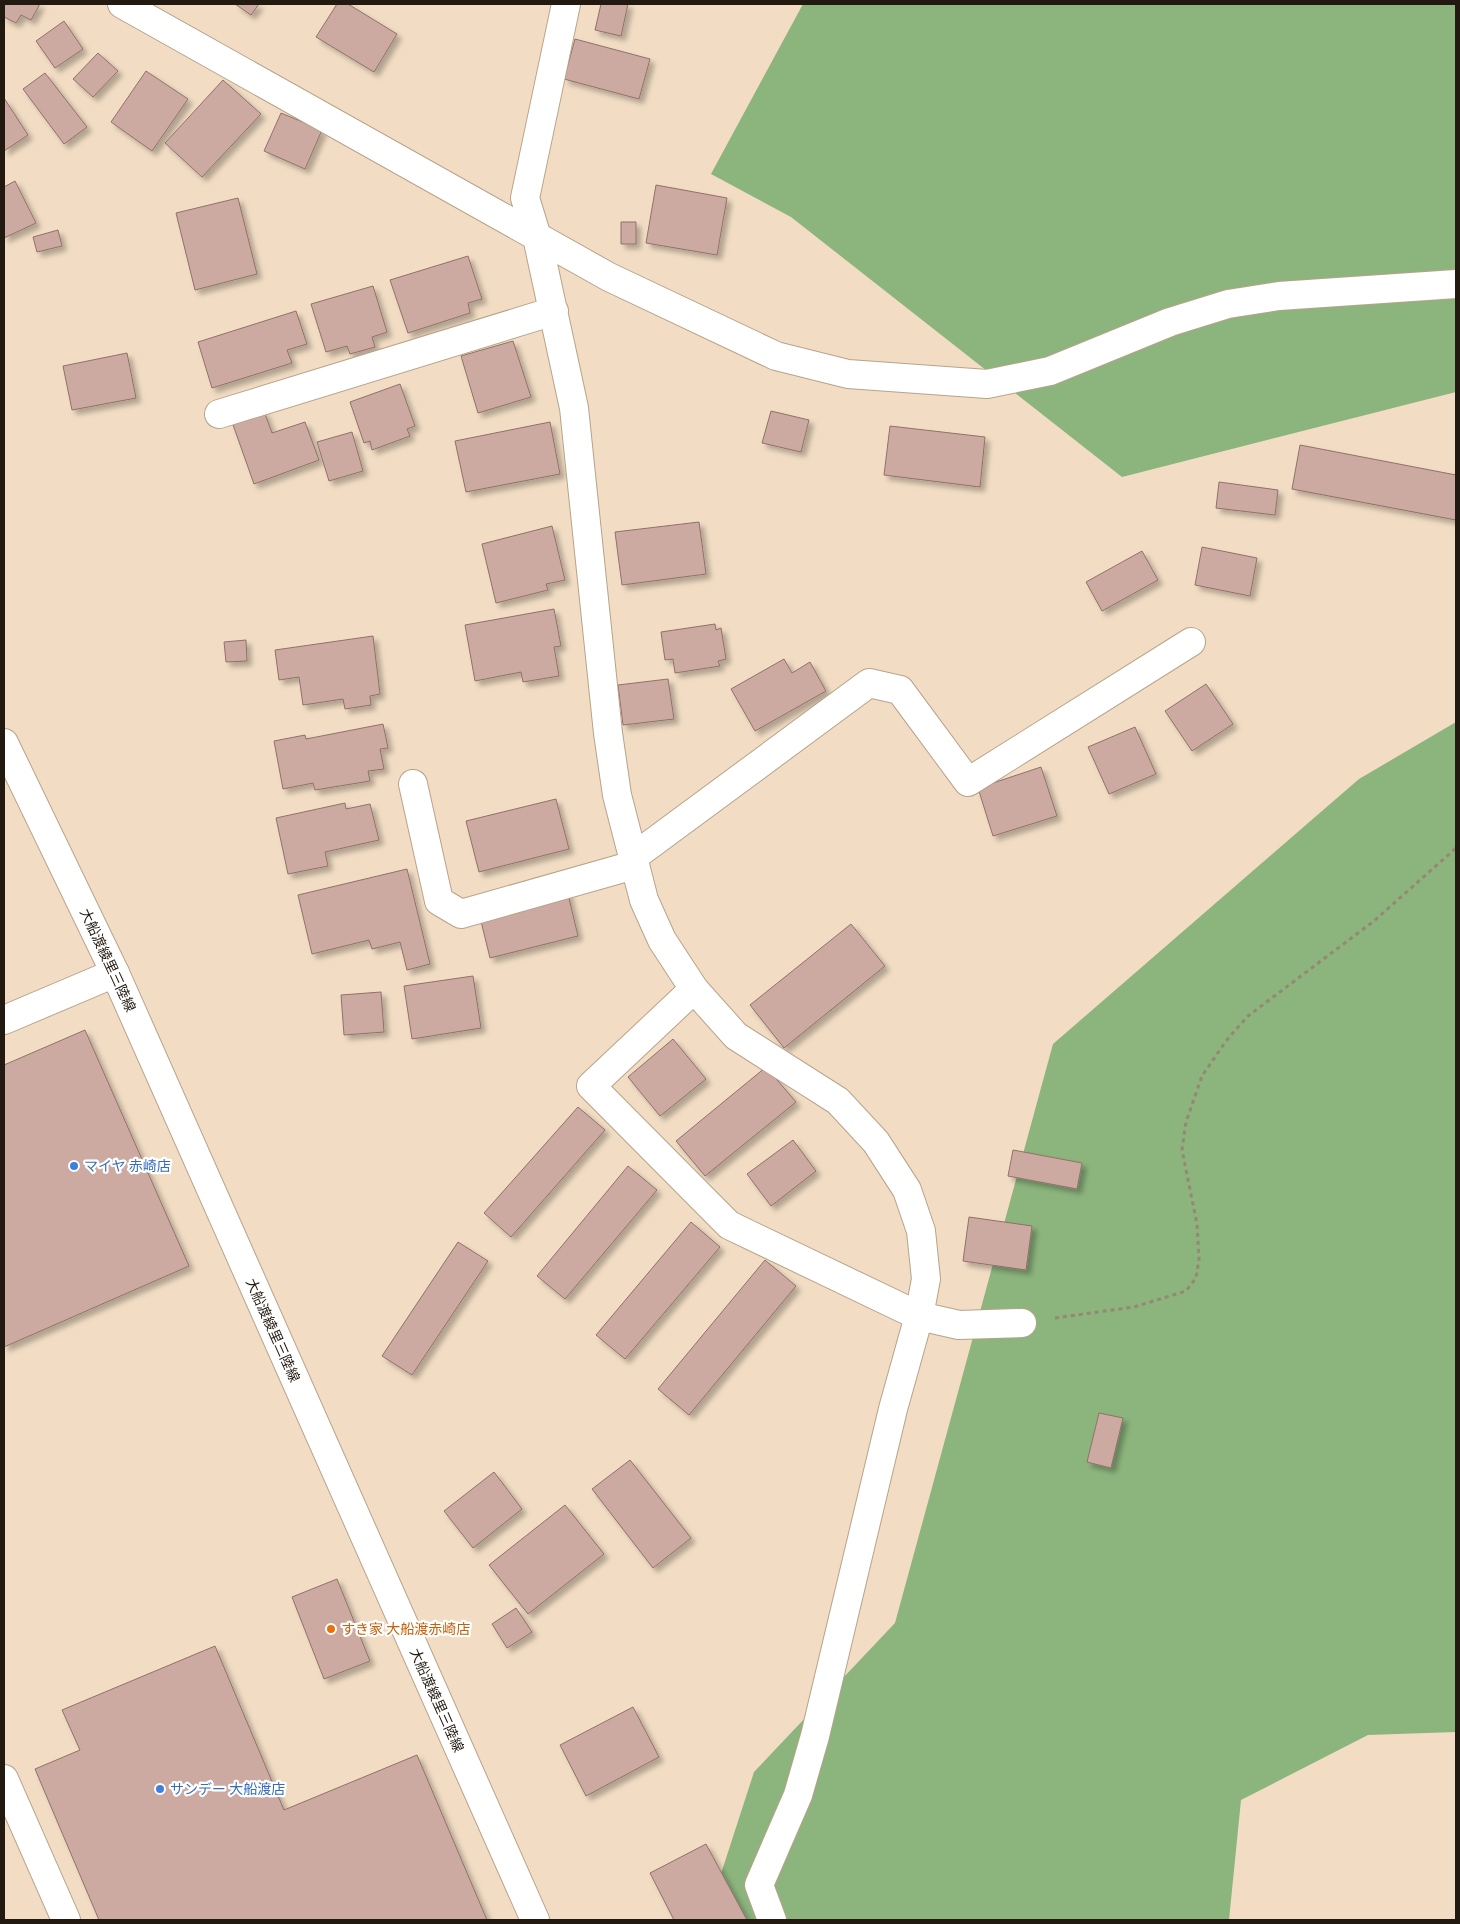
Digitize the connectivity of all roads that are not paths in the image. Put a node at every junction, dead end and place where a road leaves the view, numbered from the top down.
1 (122, 4) edge
2 (566, 4) edge
3 (153, 10) edge
4 (537, 236) junction
5 (1456, 284) edge
6 (554, 311) junction
7 (220, 414) dead end
8 (1191, 642) dead end
9 (4, 743) edge
10 (413, 784) dead end
11 (633, 862) junction
12 (114, 973) junction
13 (694, 990) junction
14 (4, 1020) edge
15 (919, 1316) junction
16 (1022, 1323) road end
17 (4, 1779) edge
18 (66, 1920) edge
19 (535, 1920) edge
20 (772, 1920) edge

1 - 3 street
2 - 4 street
3 - 4 street
4 - 5 street
4 - 6 street
6 - 7 street
6 - 11 street
8 - 11 street
9 - 12 street, 大船渡綾里三陸線
10 - 11 street
11 - 13 street
12 - 14 street
12 - 19 street, 大船渡綾里三陸線
13 - 15 street
13 - 15 street
15 - 16 street
15 - 20 street
17 - 18 street

